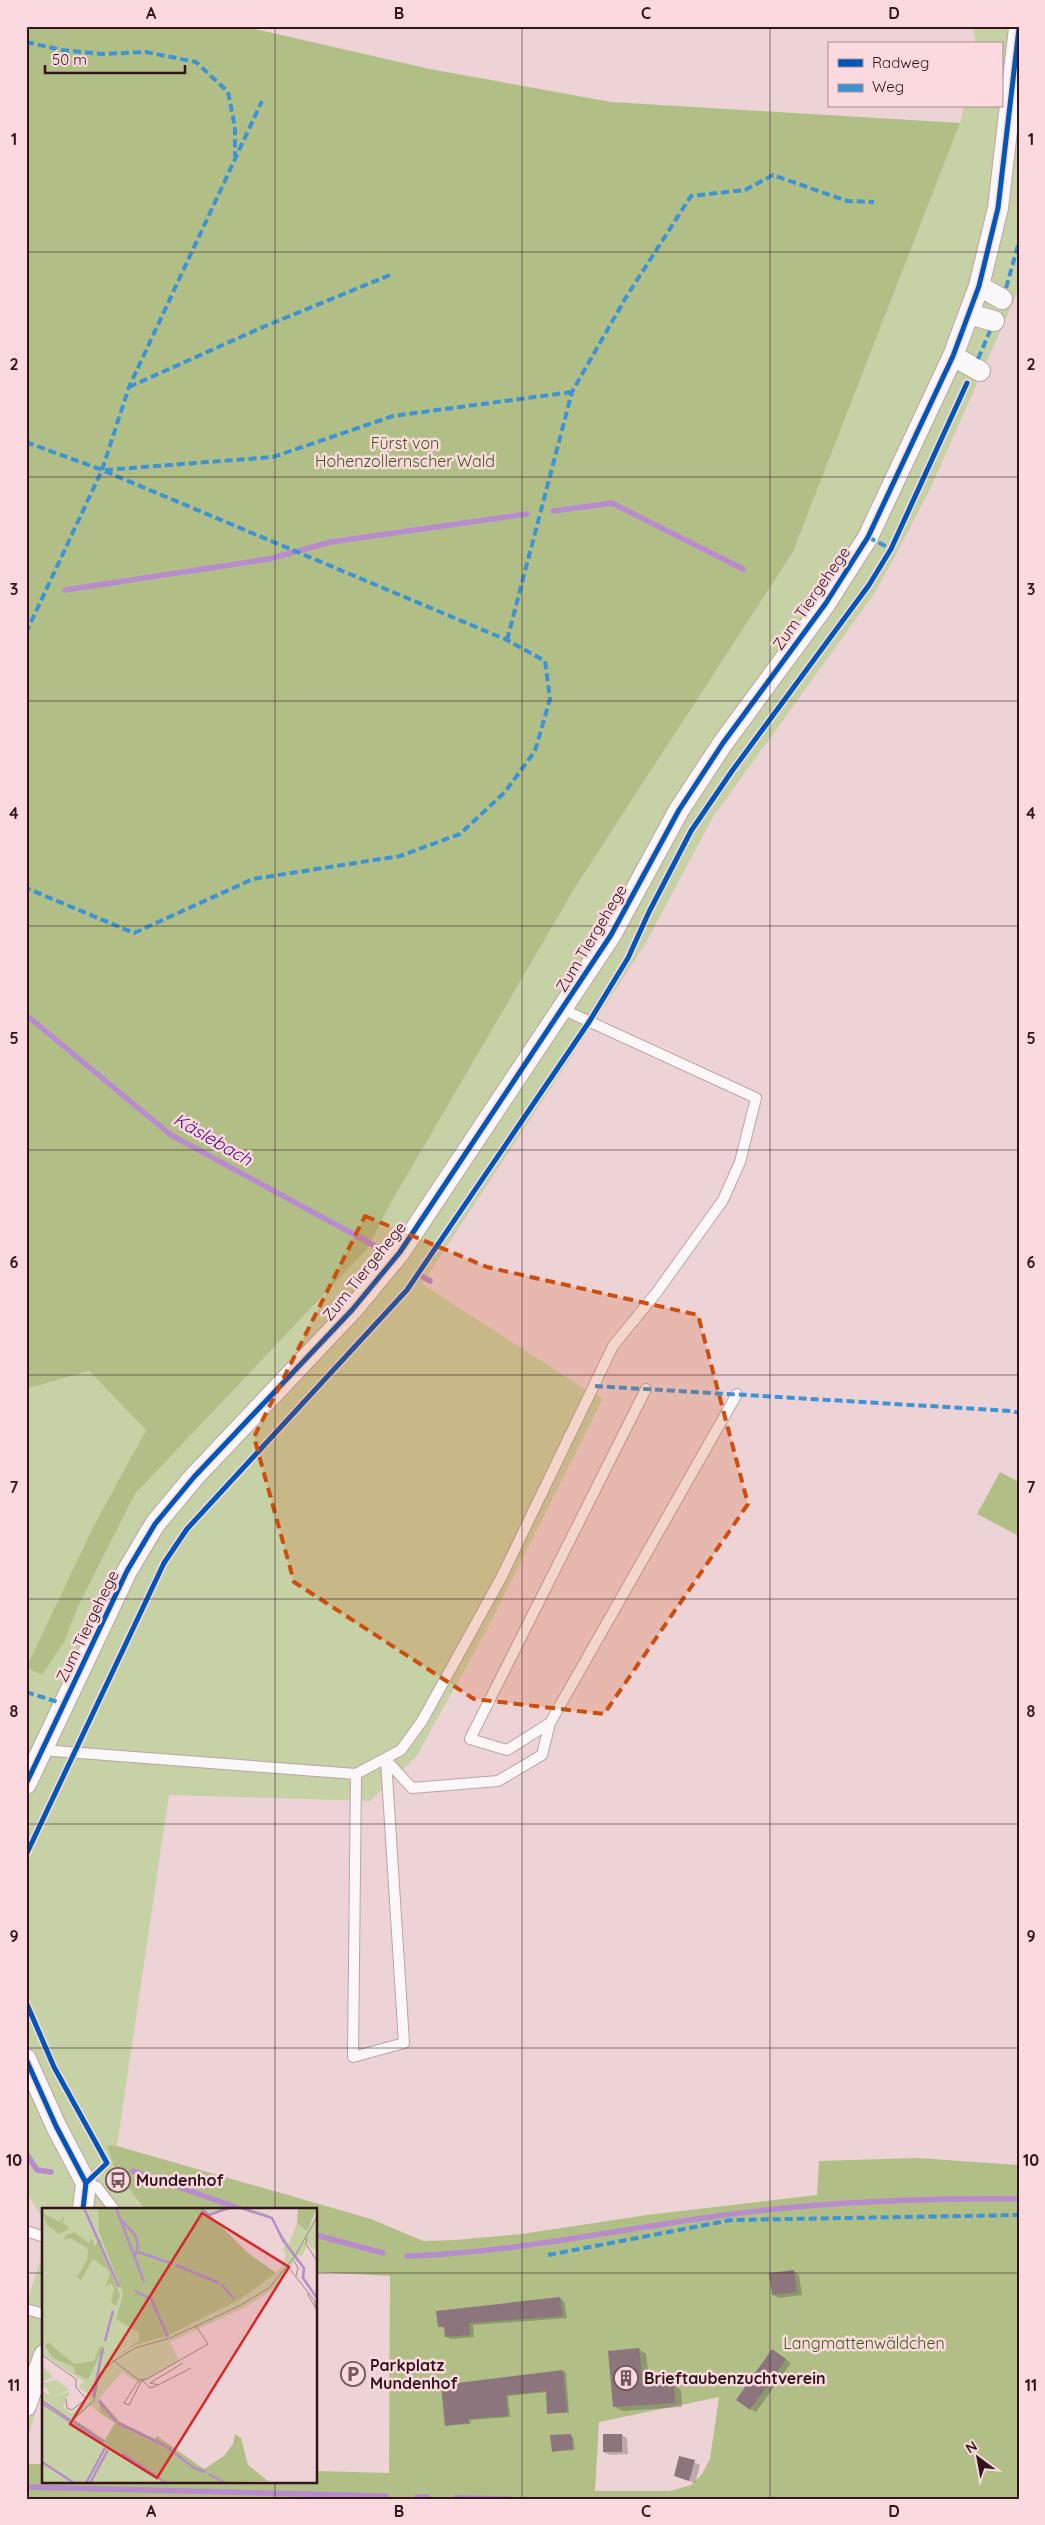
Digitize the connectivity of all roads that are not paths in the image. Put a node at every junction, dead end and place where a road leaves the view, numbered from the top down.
1 (1019, 28) edge
2 (979, 286) junction
3 (1002, 300) dead end
4 (970, 314) junction
5 (994, 321) dead end
6 (953, 356) junction
7 (980, 371) dead end
8 (562, 1009) junction
9 (646, 1389) dead end
10 (737, 1394) dead end
11 (550, 1723) junction
12 (41, 1750) junction
13 (386, 1760) junction
14 (356, 1774) junction
15 (26, 1784) edge
16 (26, 2059) edge
17 (86, 2183) junction
18 (83, 2208) edge
19 (113, 2208) edge
20 (26, 2232) edge
21 (42, 2236) edge
22 (26, 2309) edge
23 (42, 2313) edge
24 (42, 2361) edge
25 (26, 2406) edge

1 - 2 street, Zum Tiergehege
2 - 3 street
2 - 4 street, Zum Tiergehege
4 - 5 street
4 - 6 street, Zum Tiergehege
6 - 7 street
6 - 8 street, Zum Tiergehege
8 - 12 street, Zum Tiergehege
8 - 13 lane
9 - 11 lane
10 - 11 lane
11 - 13 lane
12 - 14 lane
12 - 15 street, Zum Tiergehege
13 - 14 lane
13 - 14 lane
16 - 17 street
17 - 18 street
17 - 19 lane
20 - 21 lane
22 - 23 lane
24 - 25 street

